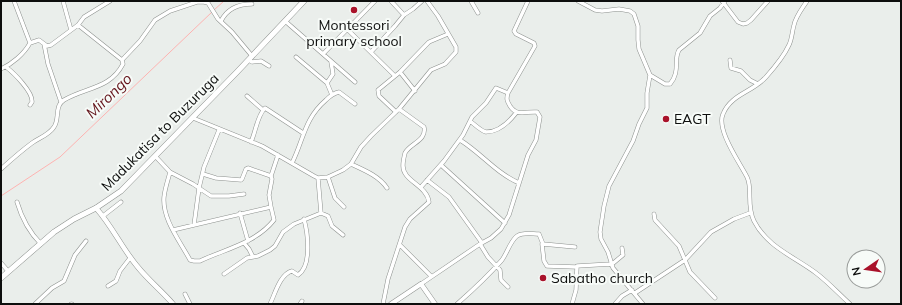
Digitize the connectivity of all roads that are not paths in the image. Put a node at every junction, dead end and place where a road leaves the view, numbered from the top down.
1 (14, 1) edge
2 (64, 1) edge
3 (108, 1) edge
4 (304, 1) edge
5 (375, 1) edge
6 (391, 1) edge
7 (422, 1) edge
8 (427, 1) edge
9 (471, 1) edge
10 (528, 1) edge
11 (578, 1) edge
12 (768, 1) edge
13 (806, 1) edge
14 (197, 2) edge
15 (724, 2) edge
16 (252, 4) dead end
17 (478, 12) dead end
18 (404, 14) junction
19 (220, 21) junction
20 (285, 22) junction
21 (78, 25) junction
22 (347, 29) junction
23 (71, 30) junction
24 (448, 34) junction
25 (30, 43) junction
26 (43, 43) junction
27 (371, 52) junction
28 (323, 54) junction
29 (296, 57) dead end
30 (251, 58) junction
31 (122, 60) junction
32 (730, 60) dead end
33 (331, 62) junction
34 (269, 66) dead end
35 (6, 67) junction
36 (1, 68) edge
37 (400, 72) junction
38 (650, 75) junction
39 (395, 76) junction
40 (355, 82) dead end
41 (327, 83) junction
42 (758, 84) junction
43 (415, 91) junction
44 (508, 93) junction
45 (332, 95) junction
46 (247, 96) dead end
47 (61, 102) junction
48 (355, 104) dead end
49 (30, 105) dead end
50 (399, 109) junction
51 (263, 110) junction
52 (396, 112) junction
53 (516, 113) junction
54 (193, 118) junction
55 (470, 121) junction
56 (219, 130) junction
57 (304, 133) junction
58 (460, 140) junction
59 (251, 142) junction
60 (278, 155) junction
61 (156, 157) junction
62 (292, 163) junction
63 (350, 164) junction
64 (441, 165) junction
65 (1, 169) edge
66 (170, 172) junction
67 (203, 174) junction
68 (271, 176) junction
69 (328, 177) junction
70 (318, 178) junction
71 (427, 180) junction
72 (519, 183) junction
73 (421, 187) junction
74 (198, 188) junction
75 (388, 188) dead end
76 (244, 194) dead end
77 (17, 202) dead end
78 (122, 202) dead end
79 (271, 207) junction
80 (344, 207) dead end
81 (96, 208) junction
82 (240, 213) junction
83 (322, 213) junction
84 (750, 213) junction
85 (654, 214) dead end
86 (103, 216) junction
87 (304, 219) junction
88 (505, 222) junction
89 (194, 225) junction
90 (174, 230) junction
91 (343, 235) dead end
92 (86, 241) dead end
93 (246, 242) junction
94 (41, 244) junction
95 (481, 244) junction
96 (542, 244) junction
97 (400, 245) junction
98 (575, 247) dead end
99 (622, 248) dead end
100 (253, 257) junction
101 (130, 258) junction
102 (685, 260) junction
103 (1, 263) edge
104 (611, 264) junction
105 (496, 266) junction
106 (576, 267) junction
107 (8, 271) junction
108 (224, 274) dead end
109 (430, 276) junction
110 (1, 278) edge
111 (421, 284) junction
112 (108, 286) dead end
113 (508, 287) dead end
114 (633, 292) junction
115 (186, 294) dead end
116 (715, 298) dead end
117 (35, 304) edge
118 (173, 304) edge
119 (190, 304) edge
120 (270, 304) edge
121 (383, 304) edge
122 (391, 304) edge
123 (435, 304) edge
124 (457, 304) edge
125 (572, 304) edge
126 (616, 304) edge
127 (643, 304) edge
128 (850, 304) edge

1 - 25 street
2 - 23 street
3 - 21 street
4 - 20 main road, Madukatisa to Buzuruga
5 - 22 street
6 - 18 street
7 - 18 street
8 - 24 street
9 - 17 street
10 - 44 street
11 - 38 street
12 - 15 street
13 - 42 street
14 - 19 street
14 - 31 street
15 - 38 street
16 - 19 street
18 - 27 street
19 - 30 street
20 - 28 street
20 - 30 main road, Madukatisa to Buzuruga
21 - 23 street
21 - 31 street
22 - 27 street
22 - 28 street
23 - 26 street
24 - 37 street
24 - 43 street
25 - 26 street
25 - 35 street
26 - 47 street
27 - 39 street
28 - 33 street
29 - 41 street
30 - 34 street
30 - 54 main road, Madukatisa to Buzuruga
31 - 47 street
32 - 42 street
33 - 40 street
33 - 41 street
35 - 36 street
35 - 49 street
37 - 39 street
37 - 43 street
38 - 104 street
39 - 52 street
41 - 45 street
42 - 84 street
43 - 50 street
44 - 53 street
44 - 55 street
45 - 48 street
45 - 57 street
46 - 51 street
47 - 65 street
50 - 52 street
50 - 73 street
51 - 57 street
51 - 59 street
52 - 63 street
53 - 55 street
53 - 72 street
54 - 56 street
54 - 61 main road, Madukatisa to Buzuruga
55 - 58 street
56 - 59 street
56 - 67 street
57 - 62 street
58 - 64 street
58 - 72 street
59 - 60 street
60 - 62 street
60 - 68 street
61 - 66 street
61 - 81 main road, Madukatisa to Buzuruga
62 - 70 street
63 - 69 street
63 - 75 street
64 - 71 street
64 - 88 street
66 - 74 street
66 - 90 street
67 - 68 street
67 - 74 street
68 - 79 street
69 - 70 street
69 - 80 street
70 - 83 street
71 - 73 street
71 - 95 street
72 - 88 street
73 - 97 street
74 - 76 street
74 - 89 street
77 - 94 street
78 - 86 street
79 - 82 street
79 - 93 street
81 - 86 street
81 - 94 main road, Madukatisa to Buzuruga
82 - 89 street
82 - 93 street
83 - 87 street
83 - 91 street
84 - 102 street
84 - 128 street
85 - 102 street
86 - 101 street
87 - 100 street
87 - 120 street
88 - 95 street
89 - 90 street
90 - 93 street
92 - 117 street
93 - 100 street
94 - 107 main road, Madukatisa to Buzuruga
95 - 105 street
95 - 109 street
96 - 98 street
96 - 105 street
96 - 106 street
97 - 109 street
97 - 121 street
99 - 104 street
100 - 108 street
101 - 112 street
101 - 118 street
102 - 114 street
102 - 116 street
103 - 107 street
104 - 106 street
104 - 114 street
105 - 113 street
105 - 124 street
106 - 125 street
107 - 110 main road, Madukatisa to Buzuruga
109 - 111 street
111 - 122 street
111 - 123 street
114 - 126 street
114 - 127 street
115 - 119 street

